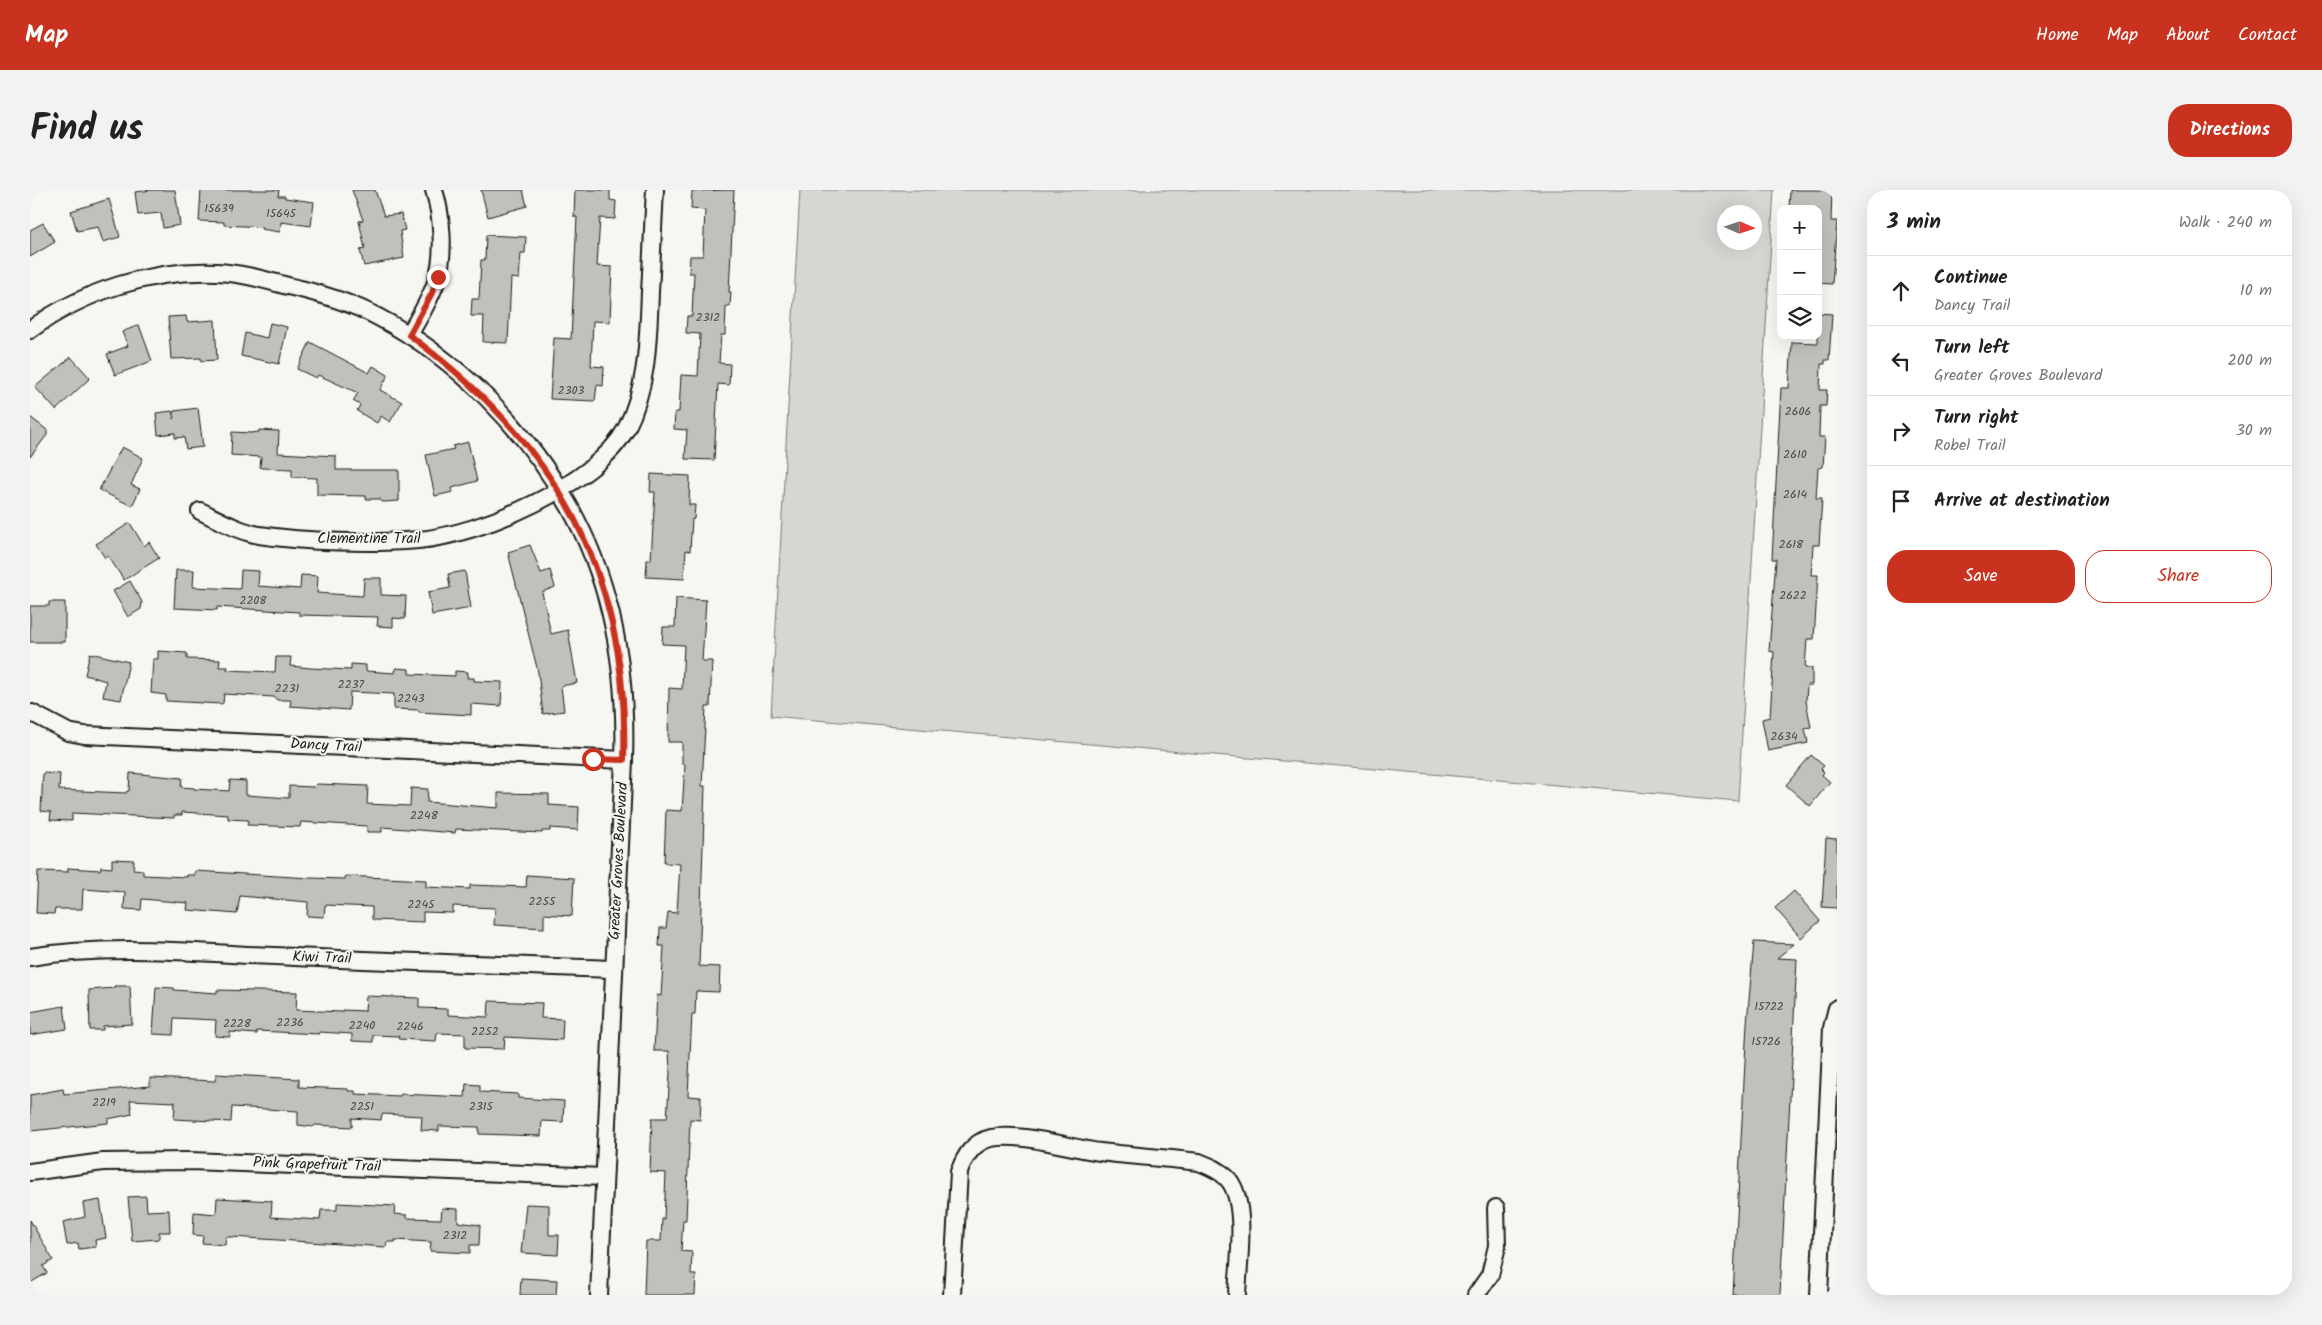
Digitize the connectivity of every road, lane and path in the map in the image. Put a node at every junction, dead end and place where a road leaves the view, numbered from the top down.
1 (434, 190) edge
2 (655, 190) edge
3 (30, 330) edge
4 (409, 335) junction
5 (560, 491) junction
6 (200, 511) dead end
7 (32, 713) dead end
8 (624, 760) junction
9 (30, 957) edge
10 (614, 968) junction
11 (1837, 1008) edge
12 (30, 1172) edge
13 (604, 1177) junction
14 (1496, 1208) dead end
15 (599, 1295) edge
16 (952, 1295) edge
17 (1237, 1295) edge
18 (1476, 1295) edge
19 (1819, 1295) edge

1 - 4 street
2 - 5 street, Clementine Trail
3 - 4 street, Greater Groves Boulevard
4 - 5 street, Greater Groves Boulevard
5 - 6 street, Clementine Trail
5 - 8 street, Greater Groves Boulevard
7 - 8 street, Dancy Trail
8 - 10 street, Greater Groves Boulevard
9 - 10 street, Kiwi Trail
10 - 13 street, Greater Groves Boulevard
11 - 19 street
12 - 13 street, Pink Grapefruit Trail
13 - 15 street, Greater Groves Boulevard
14 - 18 street
16 - 17 street

